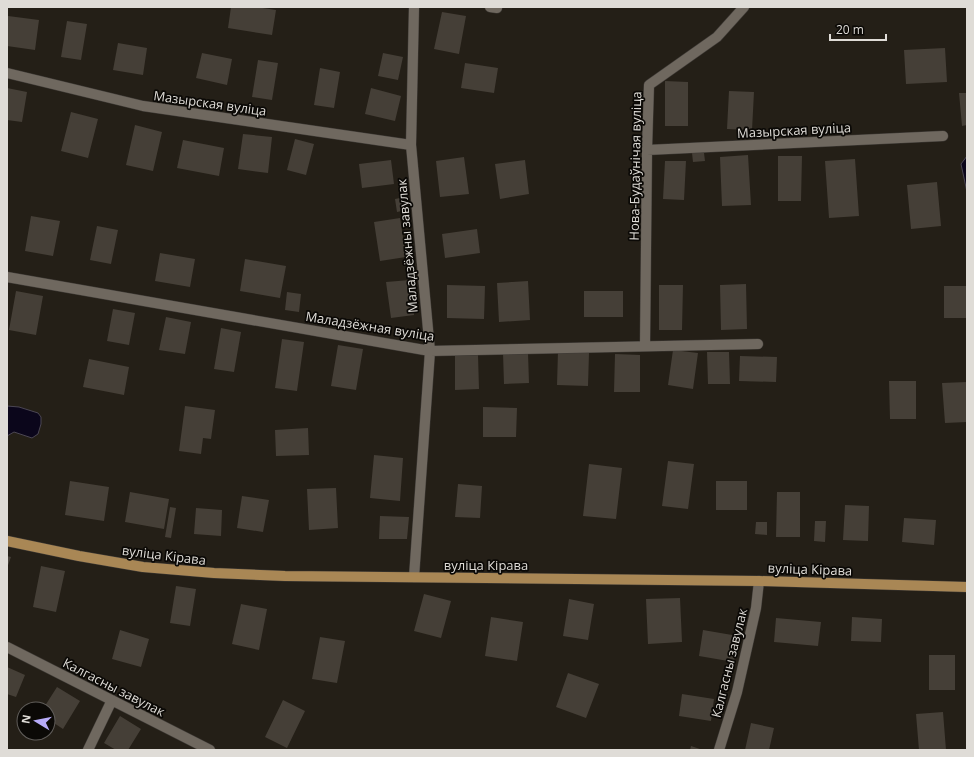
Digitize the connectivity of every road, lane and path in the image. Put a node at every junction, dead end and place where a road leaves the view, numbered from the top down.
1 (414, 7) edge
2 (744, 7) edge
3 (7, 73) edge
4 (943, 136) dead end
5 (411, 145) junction
6 (647, 150) junction
7 (7, 277) edge
8 (758, 344) dead end
9 (645, 346) junction
10 (430, 351) junction
11 (7, 540) edge
12 (414, 577) junction
13 (759, 581) junction
14 (967, 586) edge
15 (7, 647) edge
16 (112, 700) junction
17 (88, 750) edge
18 (210, 750) edge
19 (719, 750) edge

1 - 5 street, Маладзёжны завулак
2 - 6 street, Нова-Будаўнічая вуліца
3 - 5 street, Мазырская вуліца
4 - 6 street, Мазырская вуліца
5 - 10 street, Маладзёжны завулак
6 - 9 street, Нова-Будаўнічая вуліца
7 - 10 street, Маладзёжная вуліца
8 - 9 street, Маладзёжная вуліца
9 - 10 street, Маладзёжная вуліца
10 - 12 street, Маладзёжны завулак
11 - 12 main road, вуліца Кірава
12 - 13 main road, вуліца Кірава
13 - 14 main road, вуліца Кірава
13 - 19 street, Калгасны завулак
15 - 16 street, Калгасны завулак
16 - 17 street
16 - 18 street, Калгасны завулак

